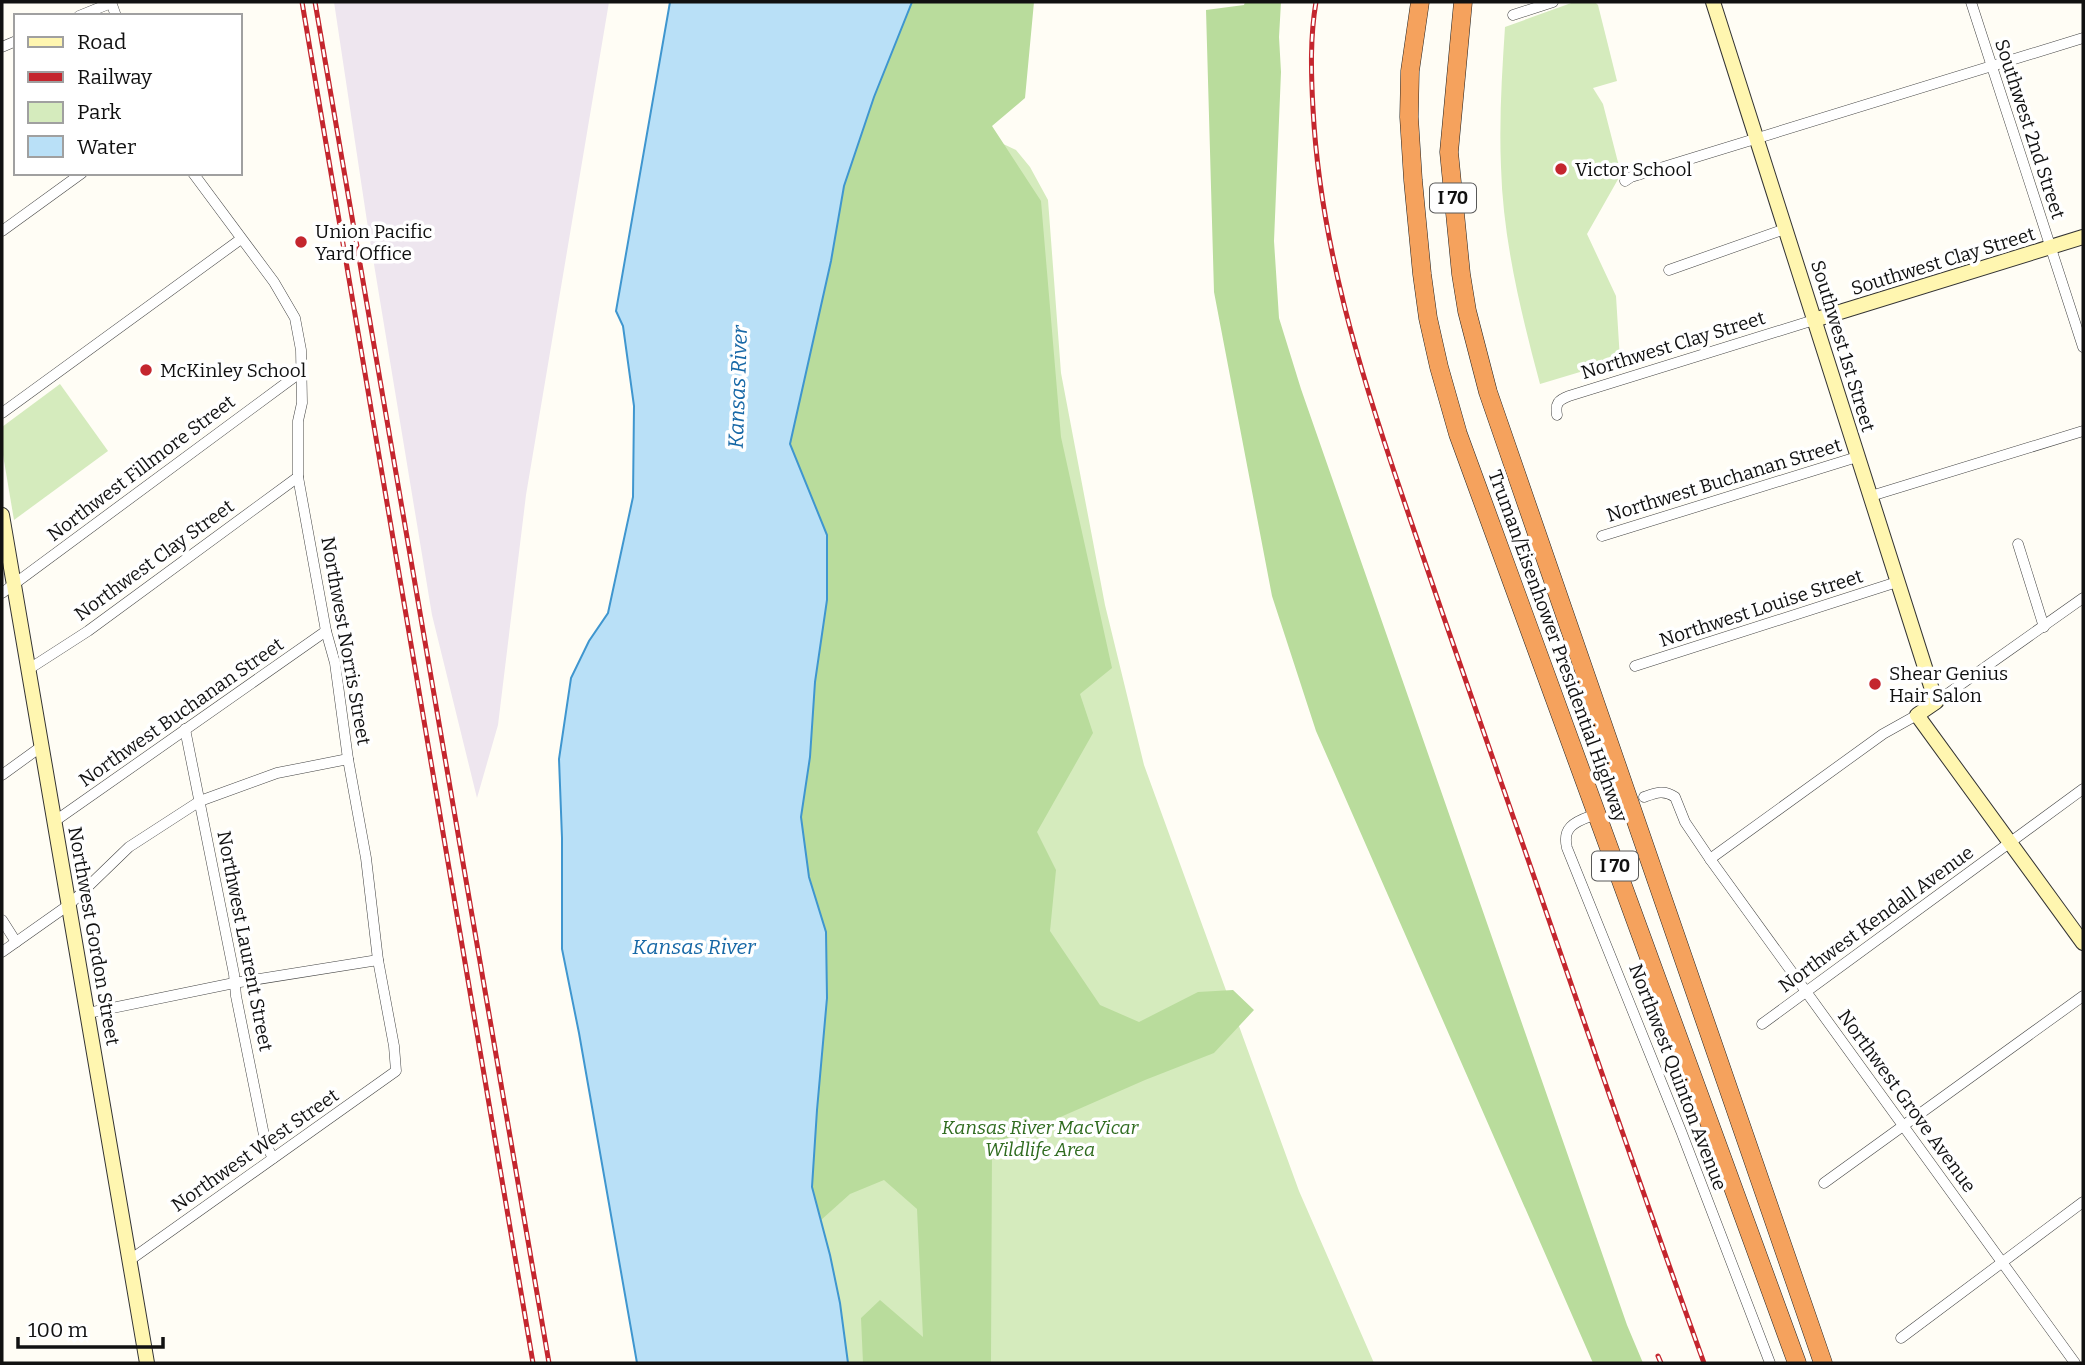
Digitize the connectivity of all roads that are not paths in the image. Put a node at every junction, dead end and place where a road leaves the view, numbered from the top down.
1 (111, 2) edge
2 (1419, 2) edge
3 (1463, 2) edge
4 (1553, 2) edge
5 (1713, 2) edge
6 (1972, 2) edge
7 (84, 14) edge
8 (1513, 15) dead end
9 (2083, 38) edge
10 (1992, 67) junction
11 (1756, 140) junction
12 (79, 175) edge
13 (194, 175) edge
14 (1625, 181) dead end
15 (1785, 229) junction
16 (2, 231) edge
17 (2083, 237) edge
18 (241, 239) junction
19 (2050, 248) junction
20 (1669, 270) dead end
21 (1814, 320) junction
22 (2083, 347) edge
23 (301, 372) junction
24 (2, 413) edge
25 (1557, 415) dead end
26 (2083, 430) edge
27 (1857, 457) junction
28 (298, 477) junction
29 (1871, 496) junction
30 (2, 515) edge
31 (3, 530) edge
32 (1602, 536) dead end
33 (2018, 544) dead end
34 (1897, 582) junction
35 (15, 584) junction
36 (2, 593) edge
37 (2083, 598) edge
38 (2044, 627) junction
39 (326, 631) junction
40 (1635, 666) dead end
41 (29, 669) junction
42 (1936, 702) junction
43 (1917, 715) junction
44 (185, 729) junction
45 (42, 746) junction
46 (348, 759) junction
47 (2, 775) edge
48 (2083, 789) edge
49 (1644, 797) tunnel mouth
50 (200, 801) junction
51 (1591, 816) tunnel mouth
52 (55, 821) junction
53 (2010, 842) junction
54 (1710, 859) junction
55 (70, 904) junction
56 (2, 920) edge
57 (16, 942) junction
58 (2083, 943) edge
59 (2, 952) edge
60 (378, 960) junction
61 (234, 983) junction
62 (1807, 992) junction
63 (2083, 996) edge
64 (88, 1013) junction
65 (1762, 1024) dead end
66 (395, 1065) joint
67 (1903, 1126) junction
68 (273, 1158) junction
69 (1824, 1183) dead end
70 (2083, 1202) edge
71 (130, 1260) junction
72 (2001, 1261) junction
73 (1901, 1338) dead end
74 (147, 1363) edge
75 (1770, 1363) edge
76 (1797, 1363) edge
77 (1823, 1363) edge
78 (2075, 1363) edge

1 - 7 street
2 - 76 highway, Truman/Eisenhower Presidential Highway / I 70
3 - 77 highway, Truman/Eisenhower Presidential Highway / I 70
4 - 8 street
5 - 11 street, Southwest 1st Street
6 - 10 street, Southwest 2nd Street
9 - 10 street
10 - 11 street
10 - 19 street, Southwest 2nd Street
11 - 14 street
11 - 15 street, Southwest 1st Street
12 - 16 street
13 - 18 street
15 - 20 street
15 - 21 street, Southwest 1st Street
17 - 19 street, Southwest Clay Street
18 - 23 street, Northwest Norris Street
18 - 24 street
19 - 21 street, Southwest Clay Street
19 - 22 street, Southwest 2nd Street
21 - 25 street, Northwest Clay Street
21 - 27 street, Southwest 1st Street
23 - 28 street, Northwest Norris Street
23 - 35 street, Northwest Fillmore Street
26 - 29 street
27 - 29 street, Southwest 1st Street
27 - 32 street, Northwest Buchanan Street
28 - 39 street, Northwest Norris Street
28 - 41 street, Northwest Clay Street
29 - 34 street, Southwest 1st Street
30 - 31 street, Northwest Gordon Street
31 - 35 street, Northwest Gordon Street
33 - 38 street
34 - 40 street, Northwest Louise Street
34 - 42 street, Southwest 1st Street
35 - 36 street, Northwest Fillmore Street
35 - 41 street, Northwest Gordon Street
37 - 38 street
38 - 42 street
39 - 44 street, Northwest Buchanan Street
39 - 46 street, Northwest Norris Street
41 - 45 street, Northwest Gordon Street
42 - 43 street
43 - 53 street
43 - 54 street
44 - 50 street, Northwest Laurent Street
44 - 52 street, Northwest Buchanan Street
45 - 47 street
45 - 52 street, Northwest Gordon Street
46 - 50 street
46 - 60 street, Northwest Norris Street
48 - 53 street, Northwest Kendall Avenue
49 - 54 street
50 - 55 street
50 - 61 street, Northwest Laurent Street
51 - 75 street, Northwest Quinton Avenue
52 - 55 street, Northwest Gordon Street
53 - 58 street
53 - 62 street, Northwest Kendall Avenue
54 - 62 street, Northwest Grove Avenue
55 - 57 street
55 - 64 street, Northwest Gordon Street
56 - 57 street
57 - 59 street
60 - 61 street
60 - 66 street, Northwest Norris Street
61 - 64 street
61 - 68 street, Northwest Laurent Street
62 - 65 street, Northwest Kendall Avenue
62 - 67 street, Northwest Grove Avenue
63 - 67 street
64 - 71 street, Northwest Gordon Street
66 - 68 street, Northwest West Street
67 - 69 street
67 - 72 street, Northwest Grove Avenue
68 - 71 street, Northwest West Street
70 - 72 street
71 - 74 street, Northwest Gordon Street
72 - 73 street
72 - 78 street, Northwest Grove Avenue

